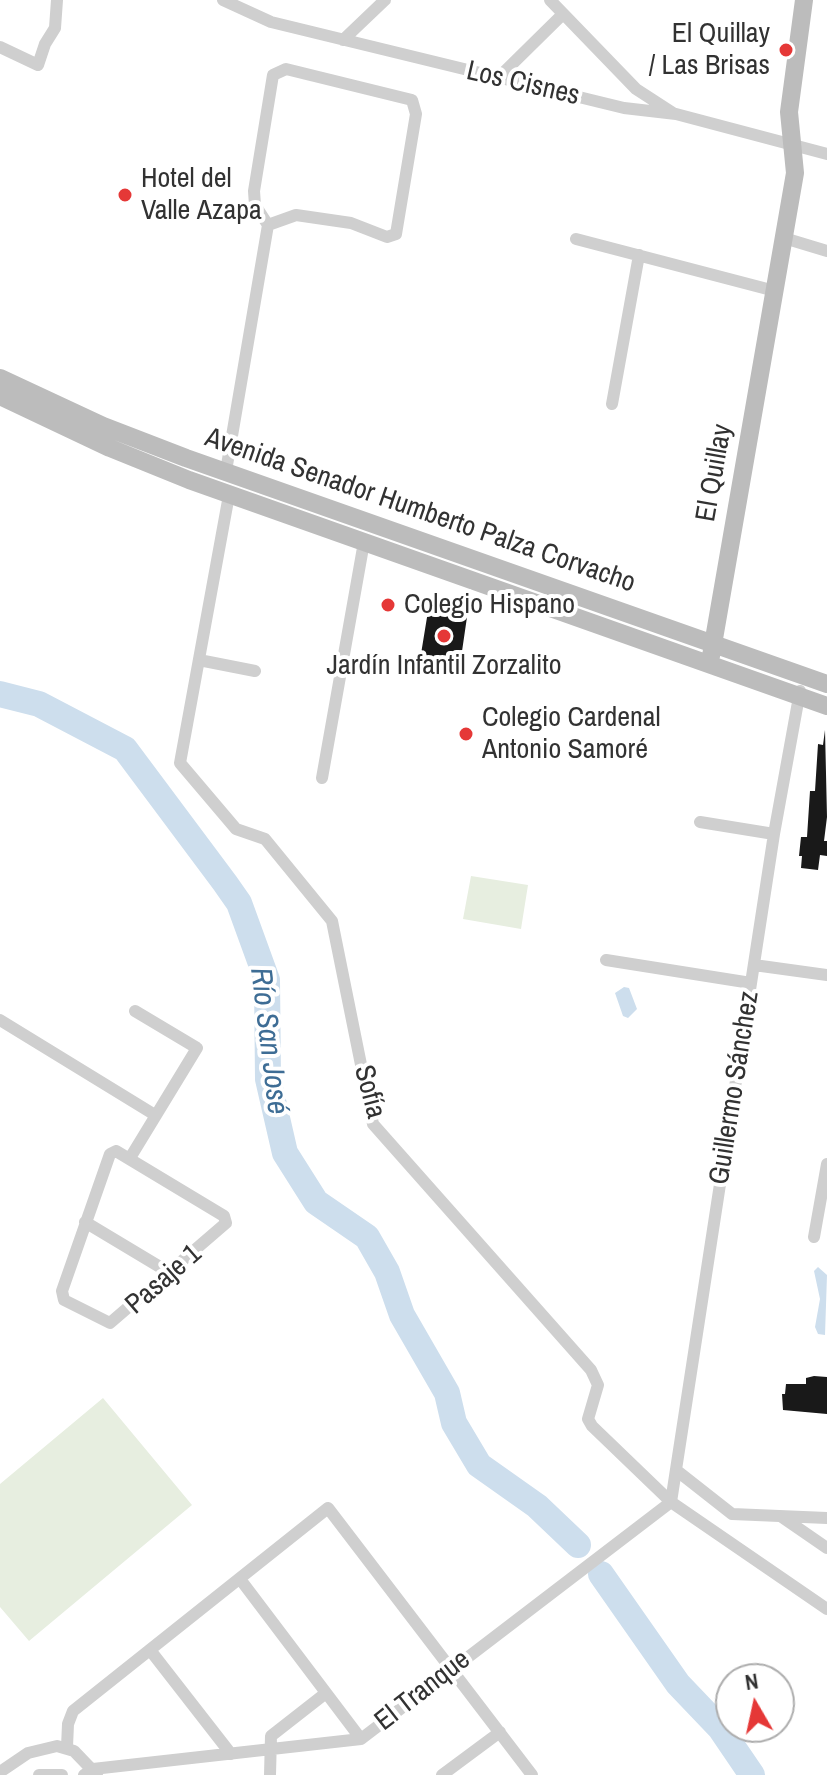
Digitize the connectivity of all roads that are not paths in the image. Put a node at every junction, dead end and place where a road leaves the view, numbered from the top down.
1 (57, 0) edge
2 (223, 0) edge
3 (385, 0) edge
4 (550, 0) edge
5 (804, 0) edge
6 (563, 14) junction
7 (343, 40) junction
8 (0, 47) edge
9 (497, 79) junction
10 (676, 114) junction
11 (792, 143) junction
12 (827, 154) edge
13 (268, 225) junction
14 (784, 238) junction
15 (576, 239) dead end
16 (827, 251) edge
17 (639, 255) junction
18 (775, 291) junction
19 (0, 378) edge
20 (0, 396) edge
21 (612, 404) dead end
22 (226, 471) junction
23 (229, 495) junction
24 (364, 542) junction
25 (714, 644) junction
26 (199, 660) junction
27 (710, 664) junction
28 (255, 671) dead end
29 (803, 676) junction
30 (827, 684) edge
31 (799, 696) junction
32 (827, 706) edge
33 (322, 778) dead end
34 (700, 822) dead end
35 (774, 834) junction
36 (606, 960) dead end
37 (754, 965) junction
38 (827, 975) edge
39 (751, 983) junction
40 (135, 1011) dead end
41 (0, 1020) edge
42 (155, 1115) junction
43 (130, 1158) junction
44 (827, 1164) edge
45 (825, 1188) edge
46 (85, 1222) junction
47 (814, 1237) dead end
48 (170, 1273) junction
49 (676, 1470) junction
50 (671, 1502) junction
51 (780, 1515) junction
52 (827, 1518) edge
53 (827, 1548) edge
54 (240, 1579) junction
55 (827, 1609) edge
56 (150, 1650) junction
57 (450, 1669) junction
58 (326, 1693) junction
59 (500, 1732) junction
60 (361, 1739) junction
61 (67, 1747) junction
62 (269, 1750) junction
63 (231, 1754) junction
64 (0, 1772) edge
65 (91, 1773) edge
66 (39, 1775) edge
67 (62, 1775) edge
68 (270, 1775) edge
69 (442, 1775) edge
70 (532, 1775) edge

1 - 8 street
2 - 7 street, Los Cisnes
3 - 7 street
4 - 6 street
5 - 11 main road, El Quillay
6 - 9 street
6 - 10 street
7 - 9 street, Los Cisnes
9 - 10 street, Los Cisnes
10 - 11 street, Los Cisnes
11 - 12 street, Los Cisnes
11 - 14 main road, El Quillay
13 - 13 street
13 - 22 street
14 - 16 street
14 - 18 main road, El Quillay
15 - 17 street
17 - 18 street
17 - 21 street
18 - 25 main road, El Quillay
19 - 22 main road, Avenida Senador Humberto Palza Corvacho
20 - 23 main road, Avenida Senador Humberto Palza Corvacho
22 - 25 main road, Avenida Senador Humberto Palza Corvacho
23 - 24 main road, Avenida Senador Humberto Palza Corvacho
23 - 26 street, Sofía
24 - 27 main road, Avenida Senador Humberto Palza Corvacho
24 - 33 street
25 - 27 main road, El Quillay
25 - 29 main road, Avenida Senador Humberto Palza Corvacho
26 - 28 street
26 - 50 street, Sofía
27 - 31 main road, Avenida Senador Humberto Palza Corvacho
29 - 30 main road, Avenida Senador Humberto Palza Corvacho
29 - 31 street, Guillermo Sánchez
31 - 32 main road, Avenida Senador Humberto Palza Corvacho
31 - 35 street, Guillermo Sánchez
34 - 35 street
35 - 37 street, Guillermo Sánchez
36 - 39 street
37 - 38 street
37 - 39 street, Guillermo Sánchez
39 - 49 street, Guillermo Sánchez
40 - 42 street
41 - 42 street
42 - 43 street
43 - 46 street, Pasaje 1
43 - 48 street, Pasaje 1
44 - 45 street
45 - 47 street
46 - 48 street
46 - 48 street, Pasaje 1
49 - 50 street, Guillermo Sánchez
49 - 51 street
50 - 55 street, Sofía
50 - 57 street, El Tranque
51 - 52 street
51 - 53 street
54 - 56 street
54 - 57 street
54 - 58 street
56 - 61 street
56 - 63 street
57 - 59 street
57 - 60 street, El Tranque
58 - 60 street
58 - 62 street
59 - 69 street
59 - 70 street
60 - 62 street, El Tranque
61 - 64 street
61 - 65 street, El Tranque
62 - 63 street, El Tranque
62 - 68 street
63 - 65 street, El Tranque
66 - 67 street

